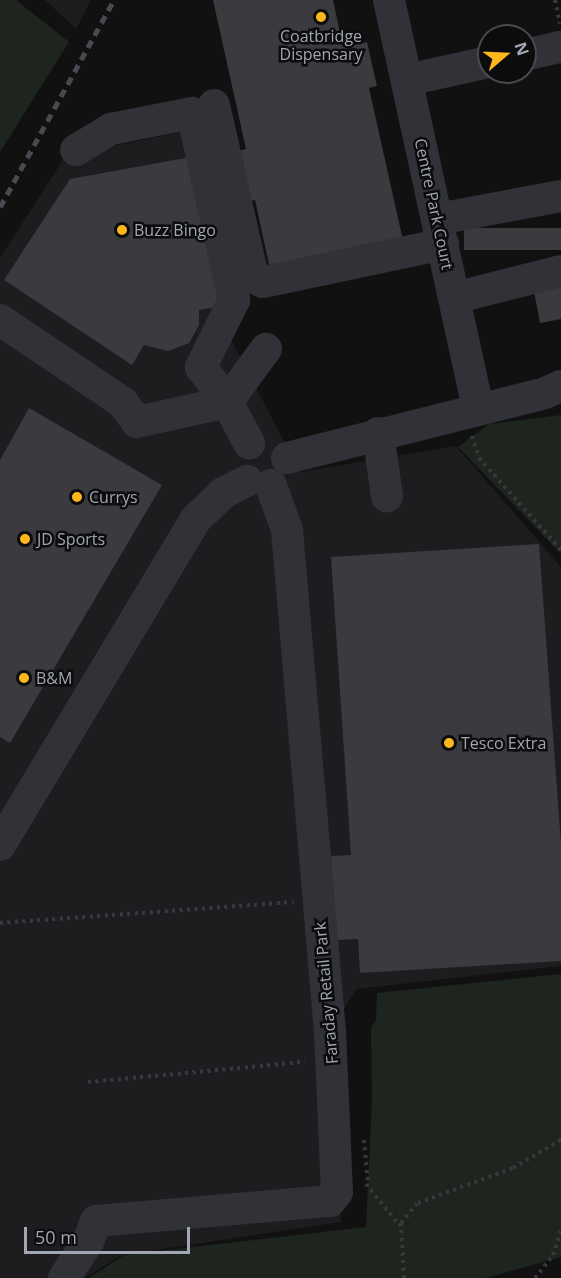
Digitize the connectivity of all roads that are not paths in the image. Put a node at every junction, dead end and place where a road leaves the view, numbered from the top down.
1 (389, 0) edge
2 (561, 47) edge
3 (537, 52) edge
4 (477, 65) edge
5 (407, 80) junction
6 (214, 105) dead end
7 (76, 150) dead end
8 (561, 196) edge
9 (441, 231) junction
10 (561, 272) edge
11 (454, 298) junction
12 (0, 320) edge
13 (266, 349) dead end
14 (556, 390) edge
15 (227, 402) junction
16 (474, 419) junction
17 (378, 433) junction
18 (249, 443) junction
19 (287, 458) junction
20 (259, 483) junction
21 (387, 496) dead end
22 (0, 845) edge
23 (64, 1278) edge

1 - 5 street, Centre Park Court
2 - 3 street
4 - 5 street
5 - 9 street, Centre Park Court
6 - 9 street
7 - 15 street
8 - 9 street
9 - 11 street, Centre Park Court
10 - 11 street
11 - 16 street, Centre Park Court
12 - 15 street
13 - 15 street
14 - 16 street
15 - 18 street
16 - 17 street
17 - 19 street
17 - 21 street
18 - 19 street
18 - 20 street
19 - 20 street
20 - 22 street
20 - 23 street, Faraday Retail Park

